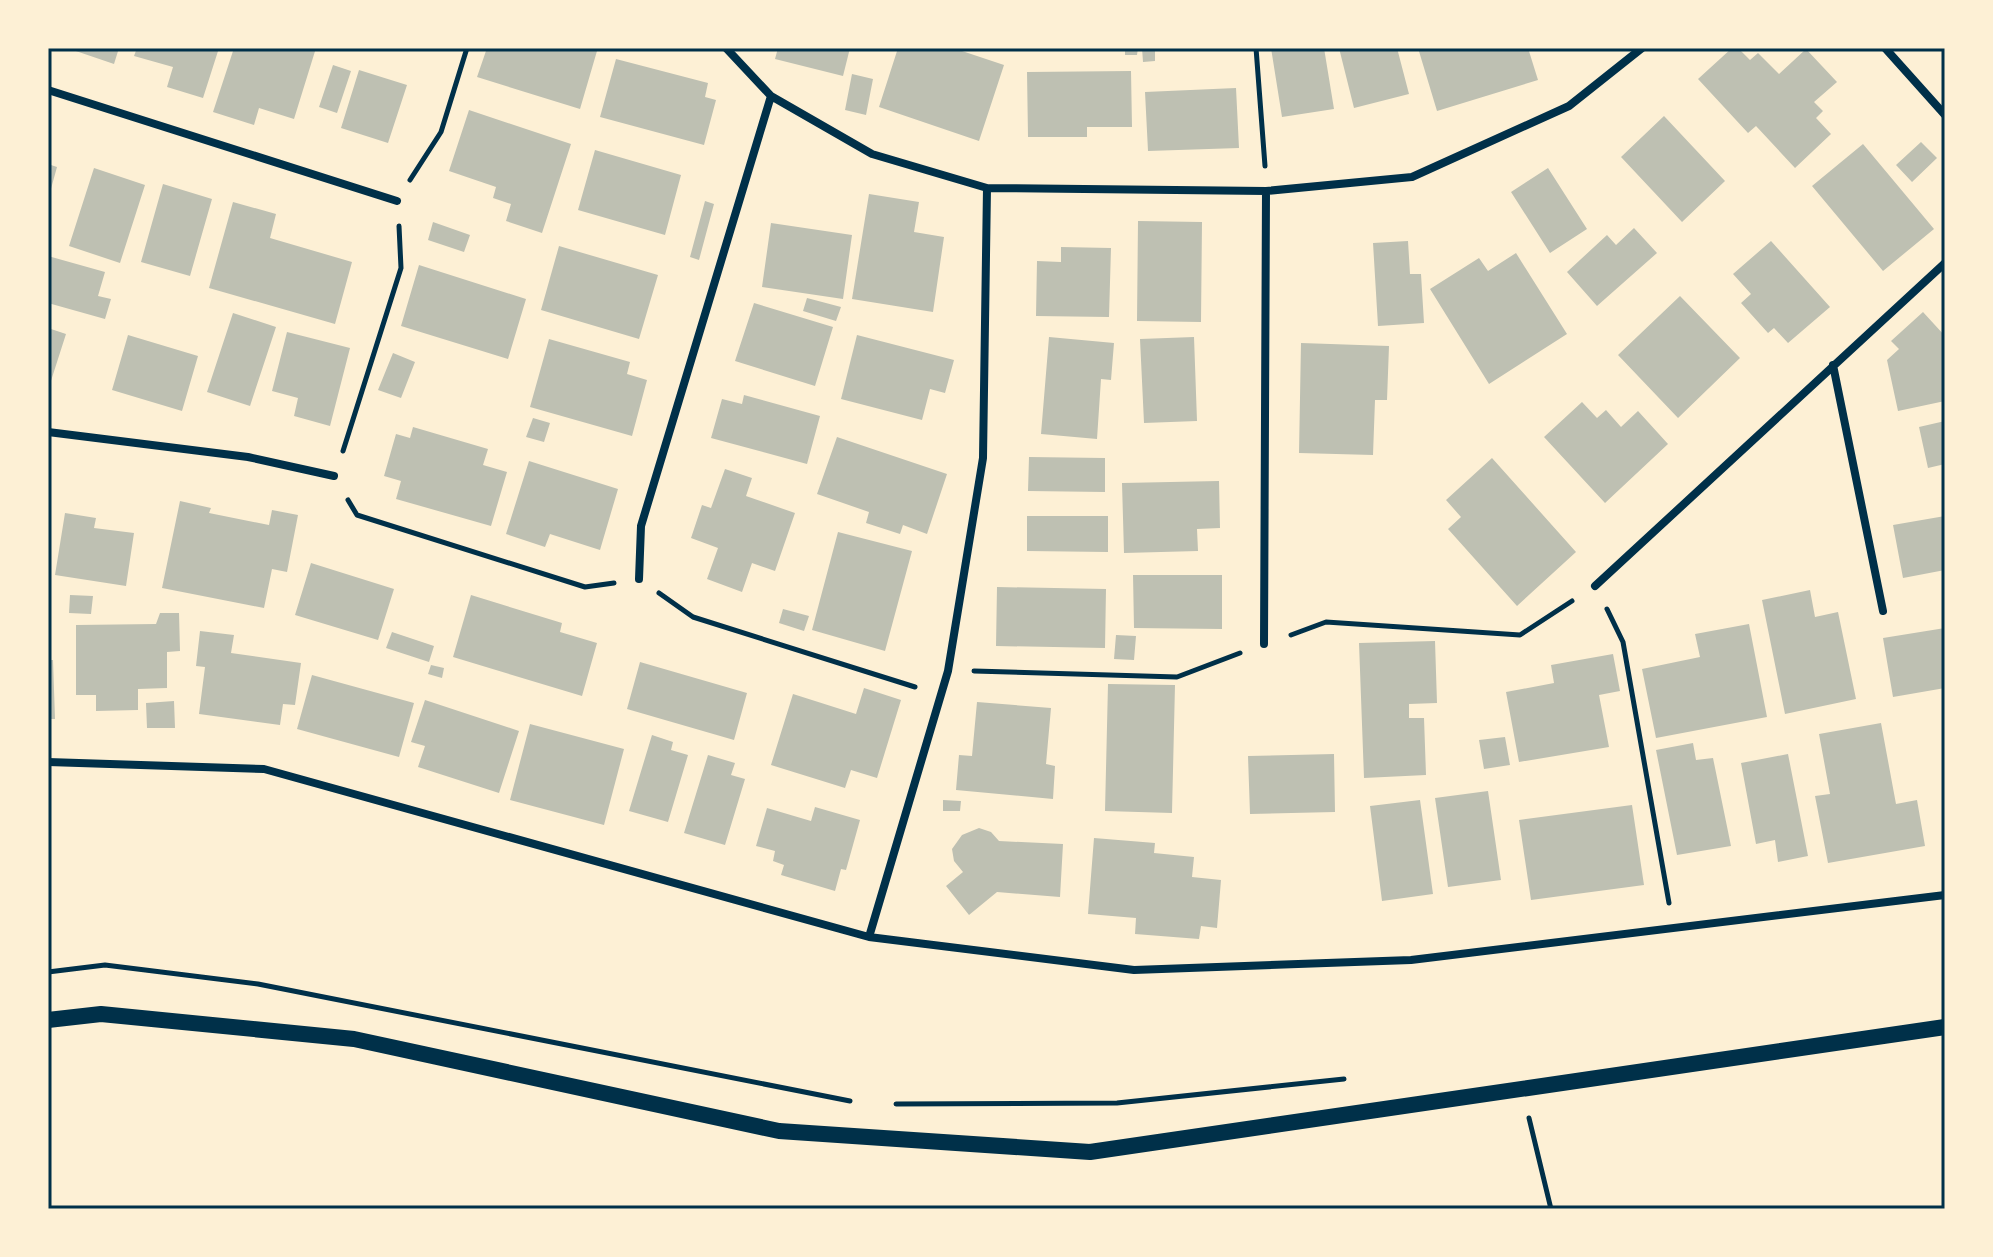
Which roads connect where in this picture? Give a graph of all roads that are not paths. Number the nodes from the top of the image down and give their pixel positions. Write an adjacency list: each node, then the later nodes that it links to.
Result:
1 (726, 48): 5 (street)
2 (1642, 48): 8 (street)
3 (1885, 48): 6 (street)
4 (48, 90): 9 (street)
5 (771, 96): 7 (street); 14 (street)
6 (1945, 115)
7 (987, 188): 8 (street); 20 (street)
8 (1266, 191): 17 (street)
9 (397, 201)
10 (1945, 263): 11 (street)
11 (1833, 365): 15 (street); 16 (street)
12 (48, 432): 13 (street)
13 (334, 476)
14 (639, 579)
15 (1595, 586)
16 (1883, 611)
17 (1264, 644)
18 (48, 762): 20 (street)
19 (1945, 895): 20 (street)
20 (869, 937)
21 (48, 1020): 22 (main road)
22 (1945, 1027)

